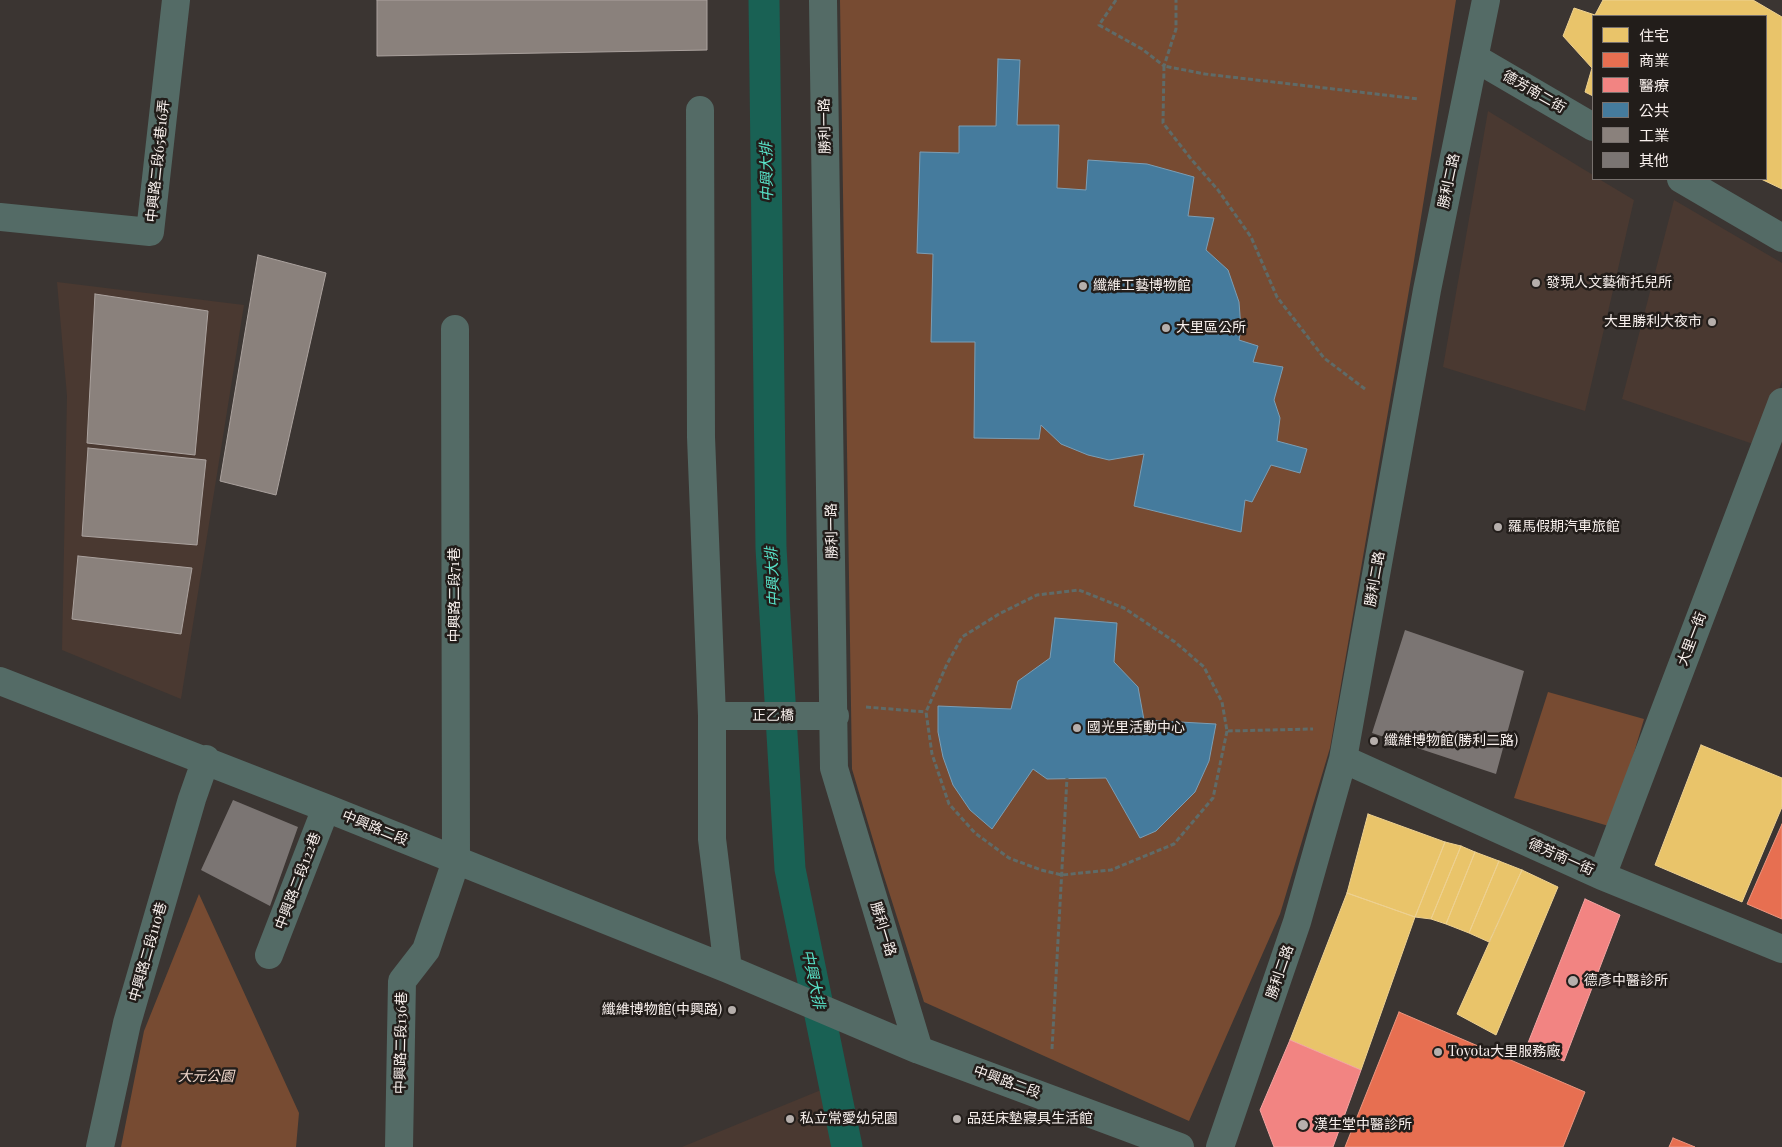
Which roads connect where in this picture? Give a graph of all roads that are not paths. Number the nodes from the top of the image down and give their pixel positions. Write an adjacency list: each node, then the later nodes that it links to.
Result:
1 (176, 0): 8 (street, 中興路二段65巷16弄)
2 (823, 0): 14 (street, 勝利一路)
3 (1486, 0): 4 (street, 勝利二路)
4 (1475, 58): 6 (street, 德芳南二街); 15 (street, 勝利二路)
5 (700, 110): 13 (street)
6 (1592, 126)
7 (1684, 180): 9 (street)
8 (0, 217)
9 (1782, 238)
10 (454, 329): 18 (street, 中興路二段71巷)
11 (1782, 402): 19 (street, 大里一街)
12 (0, 681): 16 (street, 中興路二段)
13 (712, 716): 14 (street, 正乙橋); 22 (street)
14 (835, 716): 23 (street, 勝利一路)
15 (1343, 758): 19 (street, 德芳南一街); 27 (street, 勝利二路)
16 (206, 759): 17 (street, 中興路二段); 24 (street, 中興路二段110巷)
17 (326, 808): 18 (street, 中興路二段); 21 (street, 中興路二段122巷)
18 (456, 861): 22 (street, 中興路二段); 25 (street, 中興路二段136巷)
19 (1602, 876): 20 (street, 德芳南一街)
20 (1782, 949)
21 (269, 955)
22 (739, 974): 23 (street, 中興路二段)
23 (919, 1050): 26 (street, 中興路二段)
24 (100, 1147)
25 (399, 1147)
26 (1180, 1147)
27 (1220, 1147)

